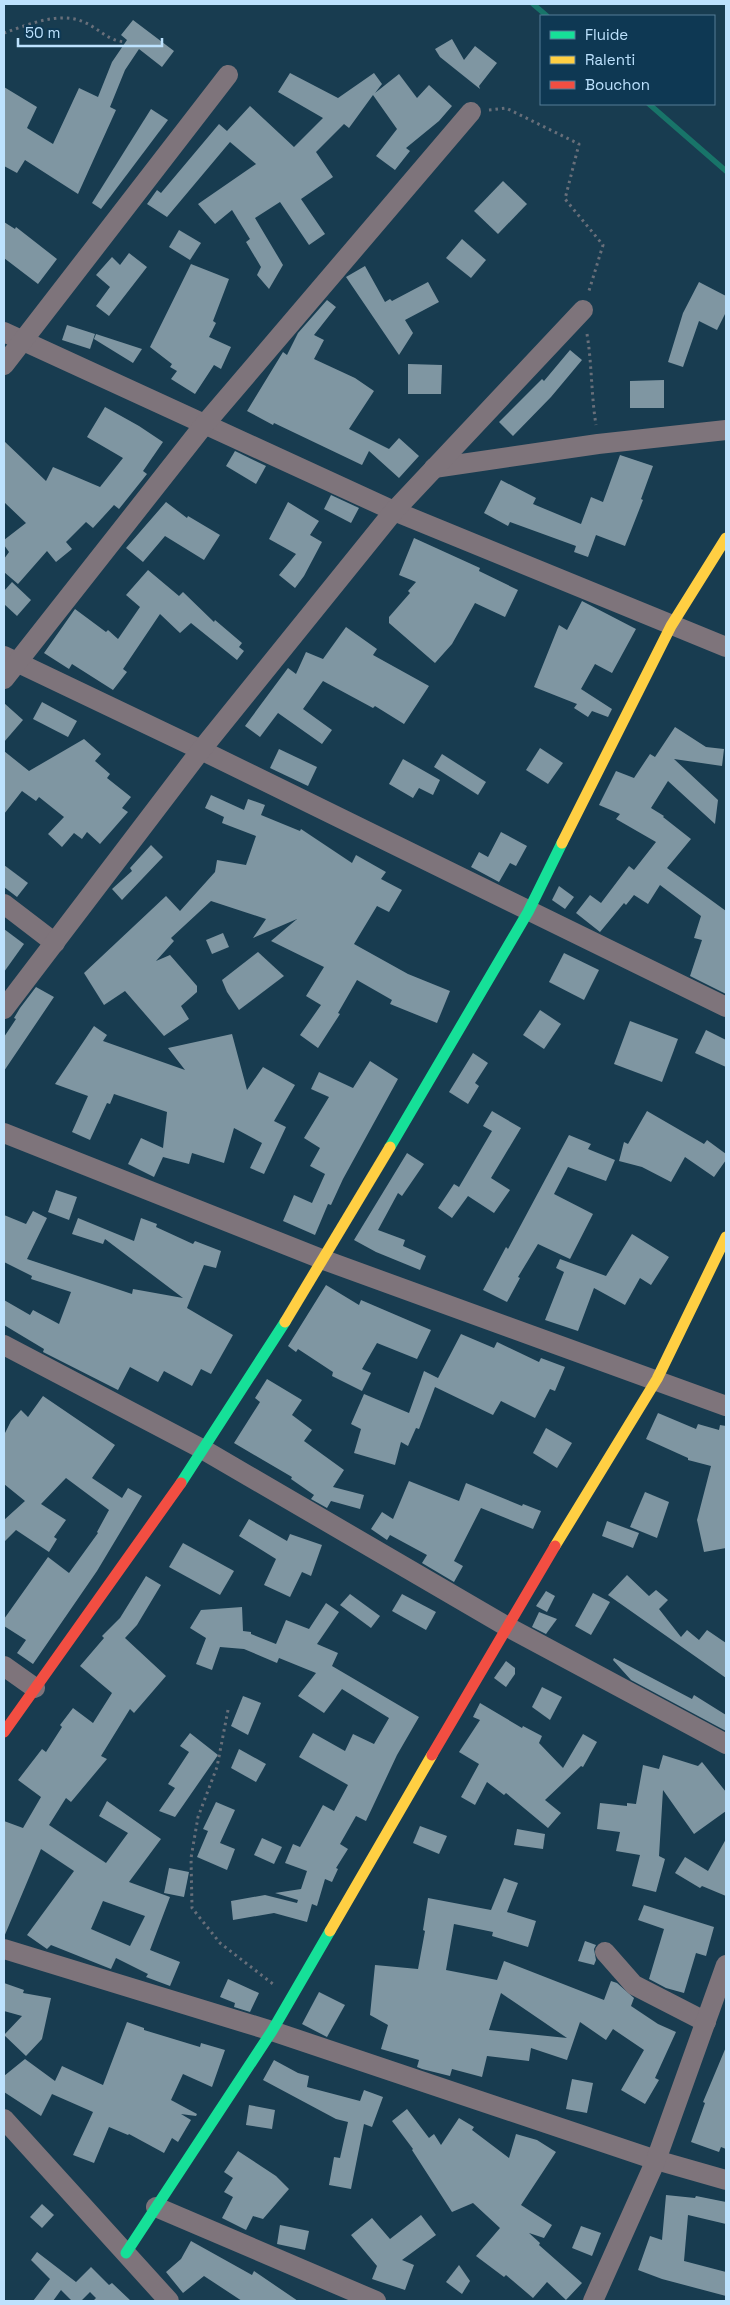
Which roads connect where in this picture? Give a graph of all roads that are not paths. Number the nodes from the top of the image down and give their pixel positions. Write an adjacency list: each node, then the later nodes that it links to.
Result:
1 (228, 75): 5 (street)
2 (471, 112): 7 (street)
3 (583, 310): 9 (street)
4 (4, 332): 5 (street)
5 (22, 342): 6 (street); 7 (street)
6 (4, 365)
7 (204, 425): 10 (street); 14 (street)
8 (726, 430): 9 (street)
9 (434, 468): 10 (street)
10 (394, 510): 12 (street); 16 (street)
11 (726, 538): 12 (street)
12 (671, 626): 13 (street); 18 (street)
13 (726, 647)
14 (10, 659): 15 (street); 16 (street)
15 (4, 679)
16 (201, 750): 18 (street); 19 (street)
17 (4, 904): 19 (street)
18 (528, 912): 20 (street); 24 (street)
19 (55, 942): 21 (street)
20 (726, 1007)
21 (4, 1009)
22 (4, 1134): 24 (street)
23 (726, 1237): 26 (street)
24 (324, 1260): 26 (street); 28 (street)
25 (4, 1345): 28 (street)
26 (658, 1379): 27 (street); 29 (street)
27 (726, 1406)
28 (204, 1450): 29 (street); 31 (street)
29 (506, 1626): 33 (street); 38 (street)
30 (4, 1666): 31 (street)
31 (35, 1688): 32 (street)
32 (4, 1732)
33 (726, 1744)
34 (4, 1949): 38 (street)
35 (605, 1952): 37 (street)
36 (726, 1965): 37 (street)
37 (706, 2022): 40 (street)
38 (272, 2031): 40 (street); 42 (street)
39 (4, 2119): 43 (street)
40 (656, 2160): 41 (street); 46 (street)
41 (726, 2180)
42 (156, 2207): 43 (street); 45 (street)
43 (126, 2253): 44 (street)
44 (169, 2301)
45 (376, 2301)
46 (594, 2301)

